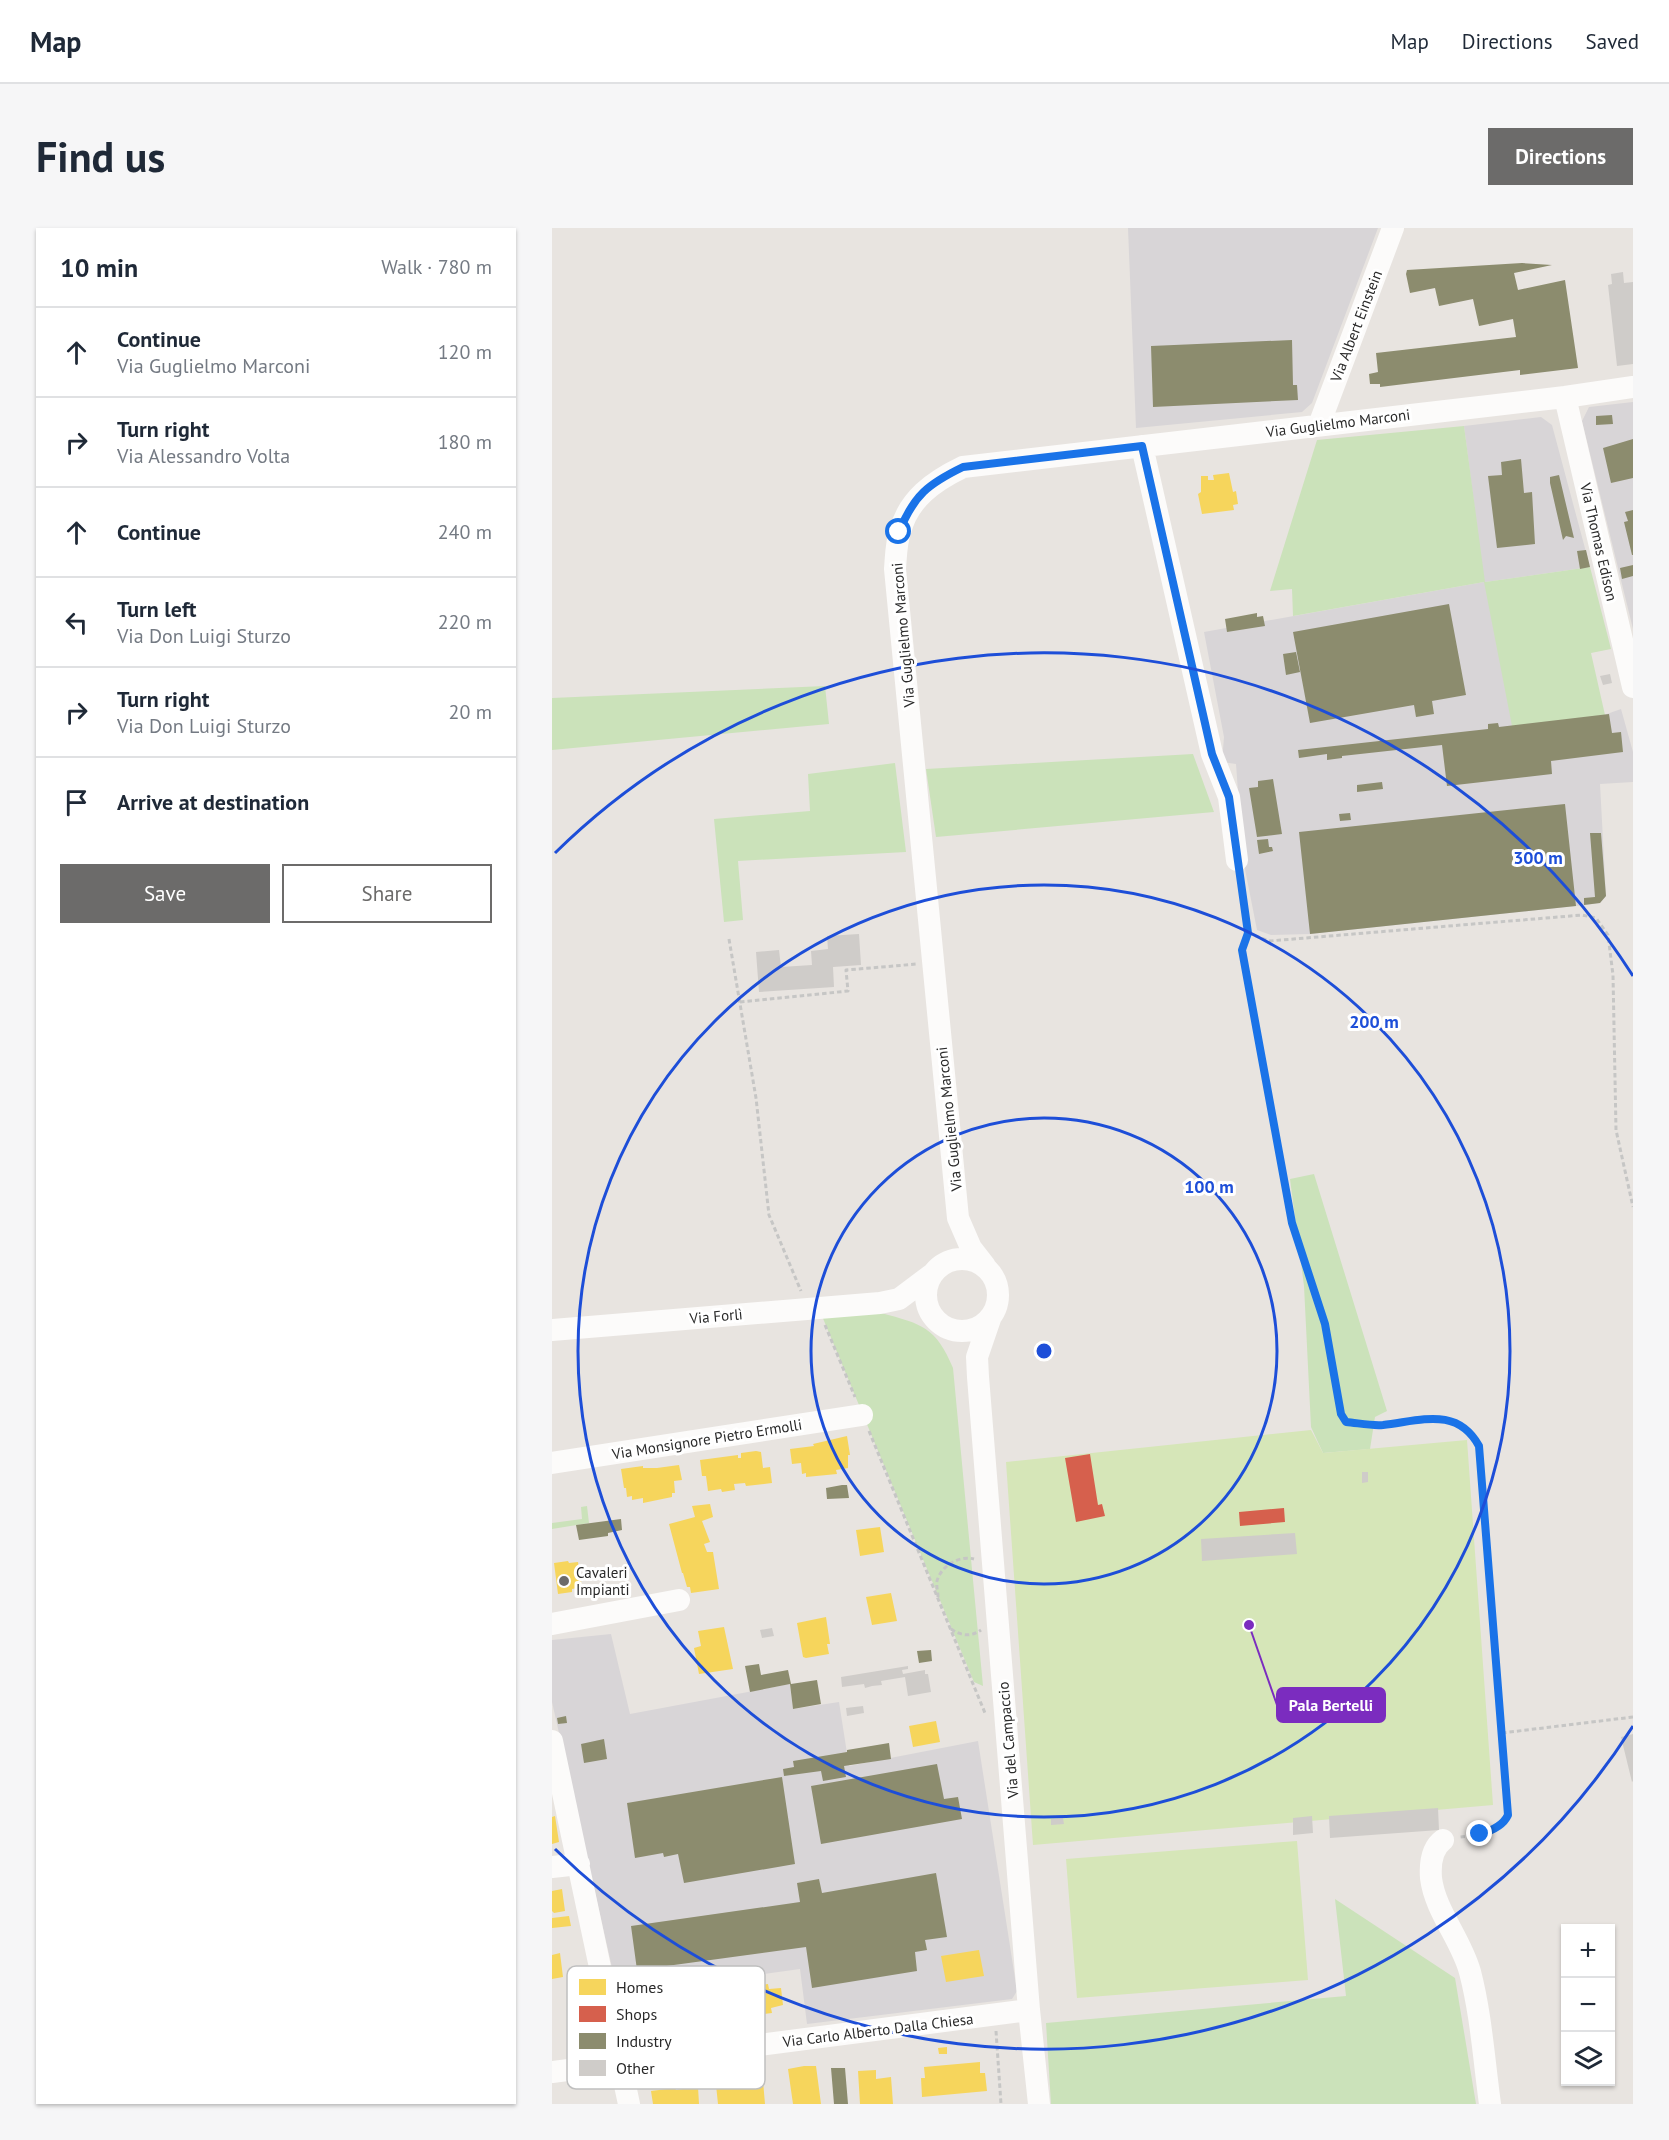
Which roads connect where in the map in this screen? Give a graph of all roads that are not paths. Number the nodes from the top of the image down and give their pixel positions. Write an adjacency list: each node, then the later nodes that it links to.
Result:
1 (1393, 228): 4 (street, Via Albert Einstein)
2 (1633, 387): 3 (street, Via Guglielmo Marconi)
3 (1565, 397): 4 (street, Via Guglielmo Marconi); 6 (street, Via Thomas Edison)
4 (1319, 425): 5 (street, Via Guglielmo Marconi)
5 (1142, 446): 7 (street); 8 (street, Via Guglielmo Marconi)
6 (1633, 687)
7 (1237, 860)
8 (958, 1218): 9 (street, Via Guglielmo Marconi); 10 (street, Via Guglielmo Marconi)
9 (985, 1266): 10 (street); 12 (street)
10 (935, 1271): 11 (street, Via Forlì); 13 (street)
11 (880, 1303): 13 (street, Via Forlì); 14 (street, Via Forlì)
12 (990, 1319): 13 (street); 15 (street, Via del Campaccio)
13 (941, 1325): 15 (street, Via del Campaccio)
14 (552, 1330)
15 (978, 1377): 25 (street, Via del Campaccio)
16 (862, 1415): 17 (street, Via Monsignore Pietro Ermolli)
17 (552, 1463)
18 (679, 1600): 19 (street)
19 (552, 1624)
20 (552, 1741): 22 (street)
21 (1443, 1840): 32 (street)
22 (579, 1864): 23 (street); 24 (street)
23 (552, 1868)
24 (600, 1966)
25 (1029, 2010): 26 (street, Via Carlo Alberto Dalla Chiesa); 31 (street, Via del Campaccio)
26 (765, 2044)
27 (567, 2070): 28 (street, Via Carlo Alberto Dalla Chiesa)
28 (552, 2072)
29 (626, 2089): 30 (street)
30 (629, 2104)
31 (1039, 2104)
32 (1490, 2104)

